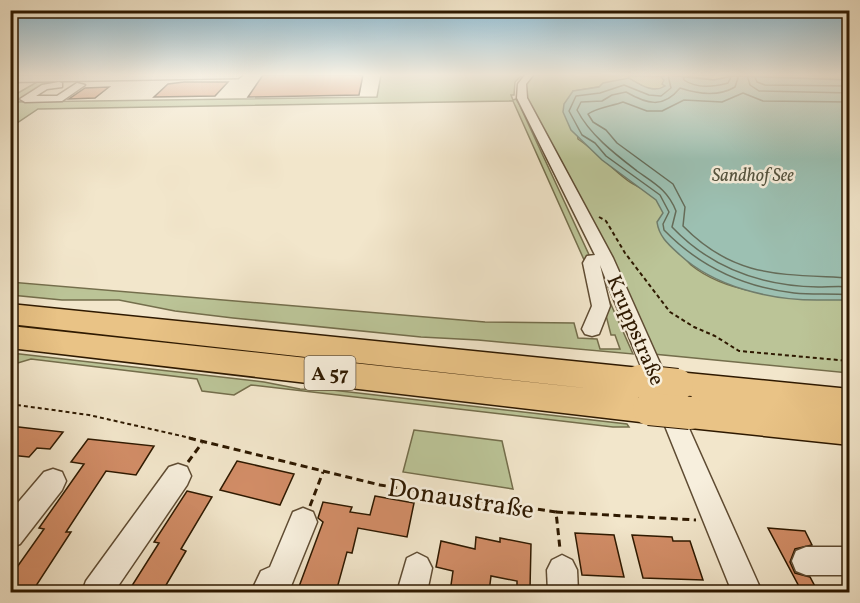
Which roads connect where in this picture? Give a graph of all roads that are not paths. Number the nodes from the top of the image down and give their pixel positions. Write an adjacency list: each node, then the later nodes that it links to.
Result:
1 (525, 103): 2 (street, Kruppstraße)
2 (605, 258): 4 (street); 18 (street, Kruppstraße)
3 (10, 314): 6 (highway, A 57)
4 (592, 329)
5 (10, 337): 6 (highway, A 57)
6 (644, 395): 7 (highway, A 57, bridge)
7 (683, 399): 8 (highway, A 57); 9 (highway, A 57)
8 (849, 403)
9 (849, 430)
10 (178, 476): 16 (street)
11 (52, 481): 13 (street)
12 (303, 522): 17 (street)
13 (10, 534)
14 (806, 561): 15 (street)
15 (849, 561)
16 (97, 592)
17 (266, 592)
18 (747, 592)

